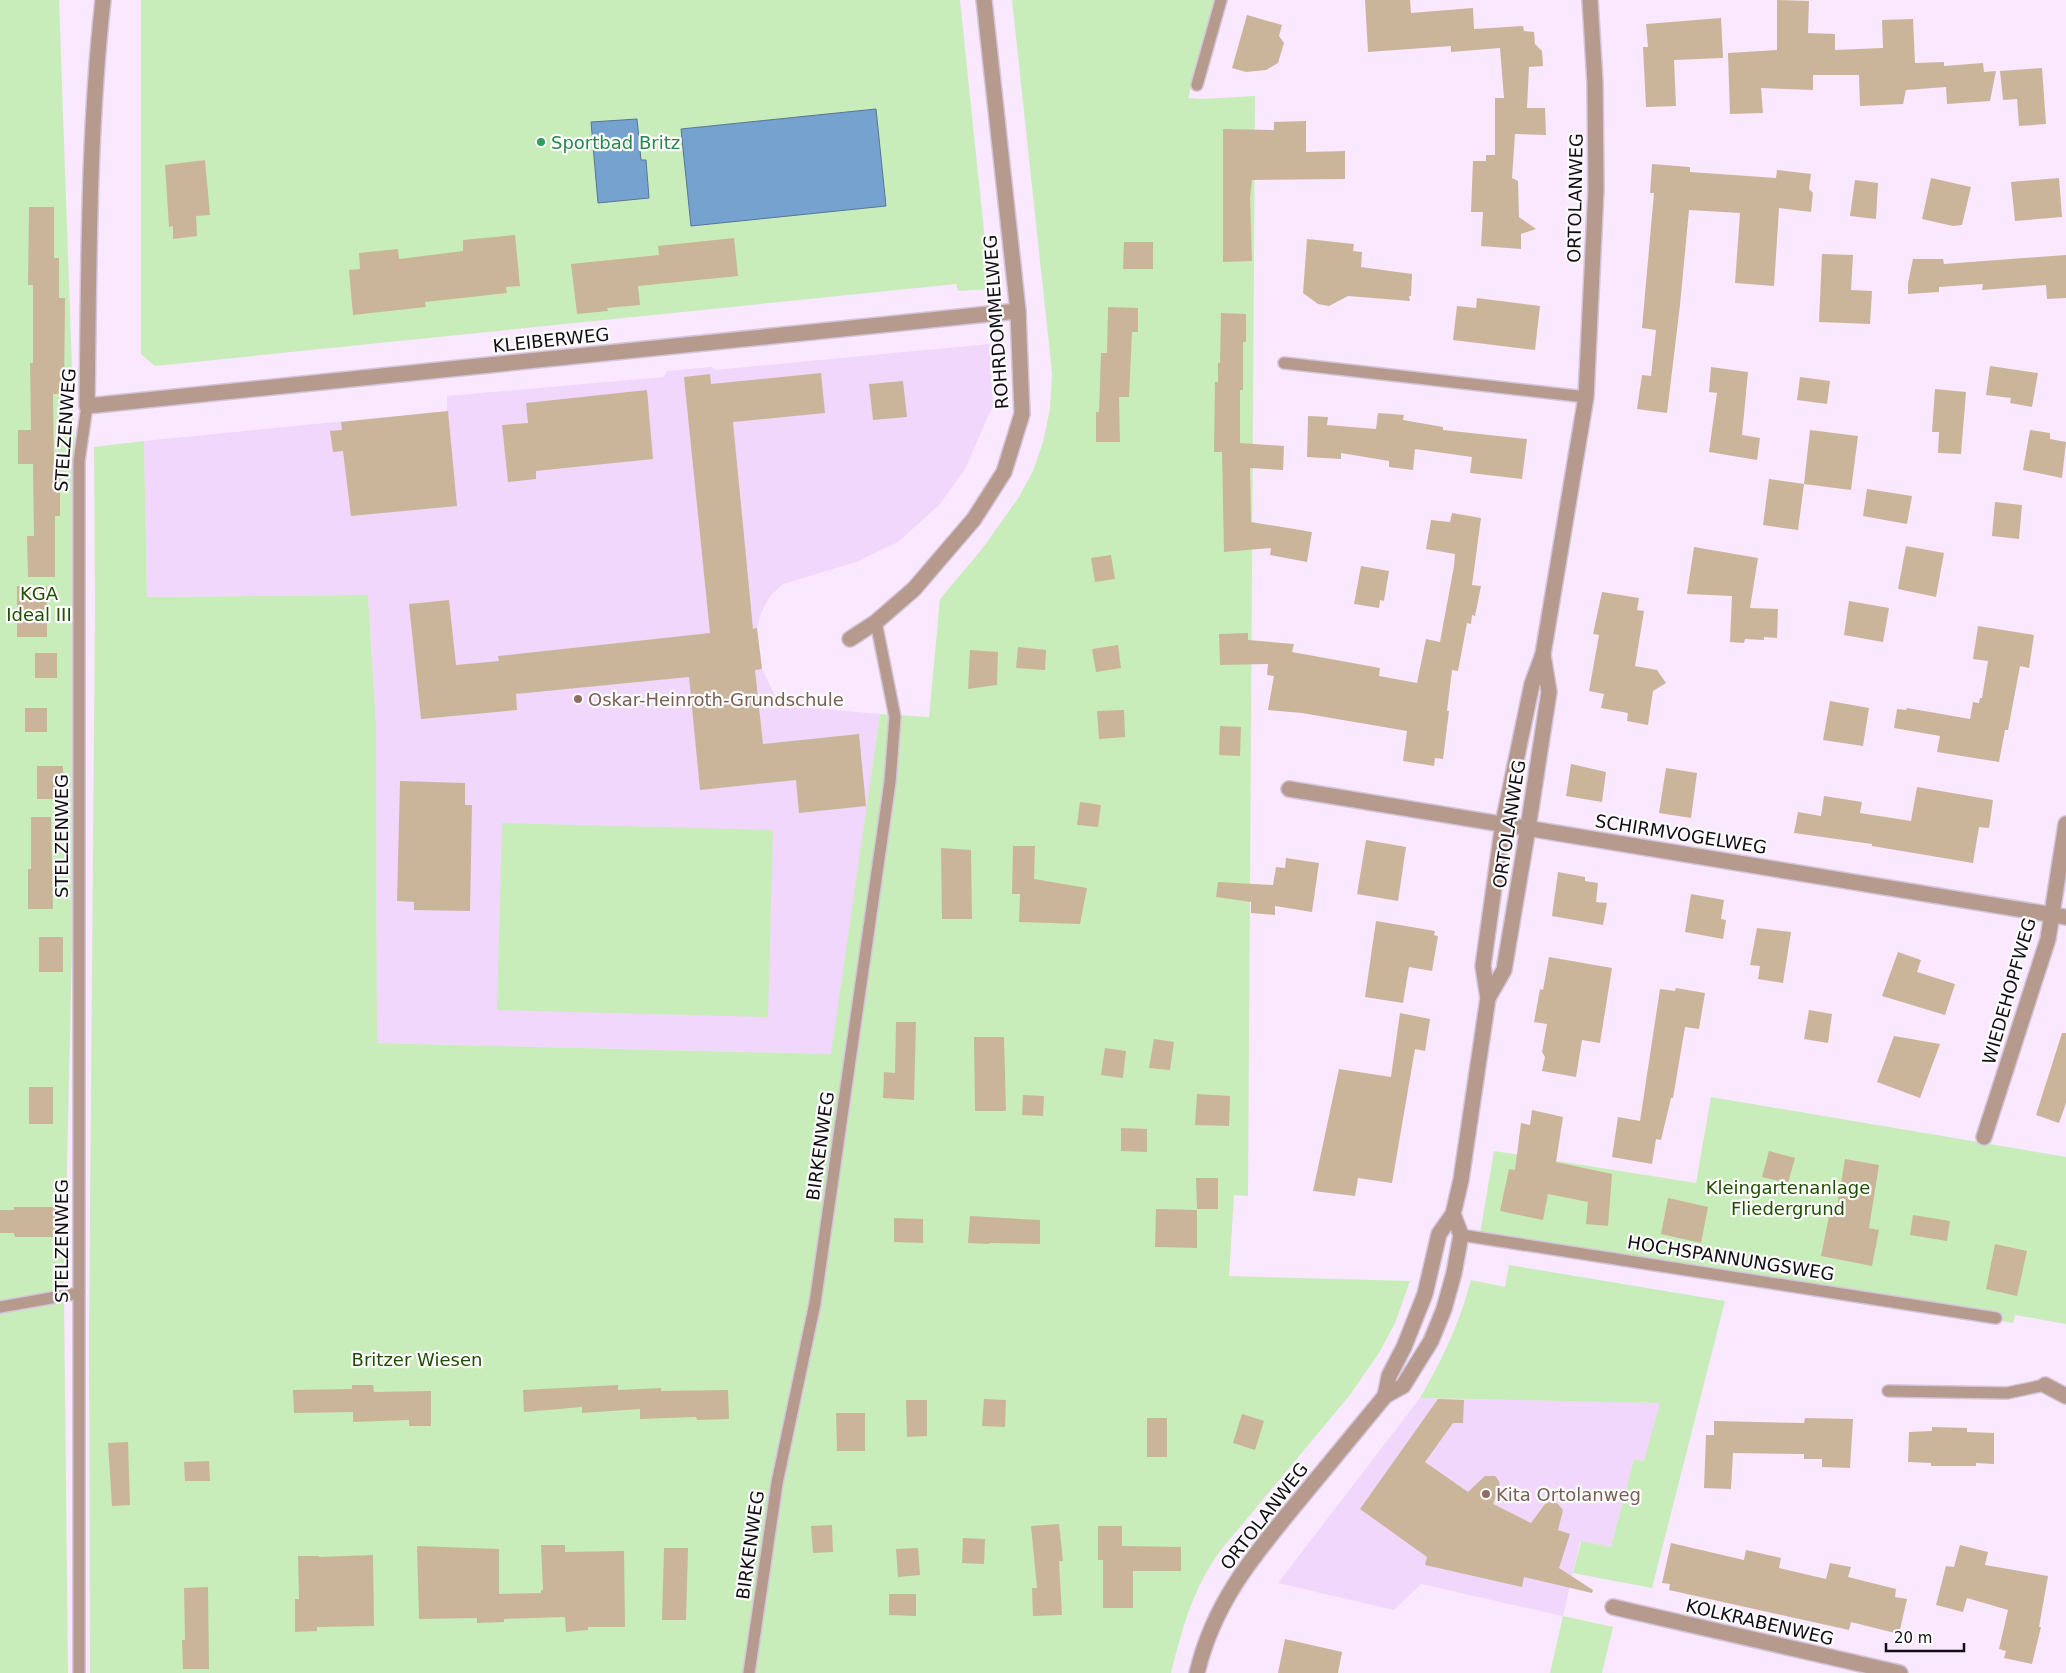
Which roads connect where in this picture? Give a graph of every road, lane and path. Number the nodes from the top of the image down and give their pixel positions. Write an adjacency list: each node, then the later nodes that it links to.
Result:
1 (103, 0): 9 (street, STELZENWEG)
2 (984, 0): 6 (street, ROHRDOMMELWEG)
3 (1221, 0): 5 (lane)
4 (1590, 0): 8 (street, ORTOLANWEG)
5 (1197, 85)
6 (1018, 311): 9 (street, KLEIBERWEG); 10 (street, ROHRDOMMELWEG)
7 (1284, 363): 8 (lane)
8 (1586, 397): 12 (street, ORTOLANWEG)
9 (87, 406): 22 (lane, STELZENWEG)
10 (876, 622): 11 (street, ROHRDOMMELWEG); 31 (lane, BIRKENWEG)
11 (850, 638)
12 (1543, 654): 14 (street, ORTOLANWEG); 16 (street, ORTOLANWEG)
13 (1289, 790): 14 (street, SCHIRMVOGELWEG)
14 (1503, 823): 16 (street, SCHIRMVOGELWEG); 18 (street, ORTOLANWEG)
15 (2066, 824): 17 (street, WIEDEHOPFWEG)
16 (1528, 828): 17 (street, SCHIRMVOGELWEG); 18 (street, ORTOLANWEG)
17 (2059, 916): 19 (street, WIEDEHOPFWEG)
18 (1488, 998): 20 (street, ORTOLANWEG)
19 (1984, 1137)
20 (1453, 1214): 21 (street); 27 (street, ORTOLANWEG)
21 (1461, 1235): 24 (lane, HOCHSPANNUNGSWEG); 27 (street, ORTOLANWEG)
22 (79, 1293): 23 (lane); 30 (lane, STELZENWEG)
23 (0, 1307)
24 (1996, 1318)
25 (2045, 1385): 26 (lane); 28 (street)
26 (1888, 1391)
27 (1385, 1396): 32 (street, ORTOLANWEG)
28 (2066, 1396)
29 (1613, 1607): 33 (street, KOLKRABENWEG)
30 (79, 1673)
31 (749, 1673)
32 (1197, 1673)
33 (1900, 1673)

